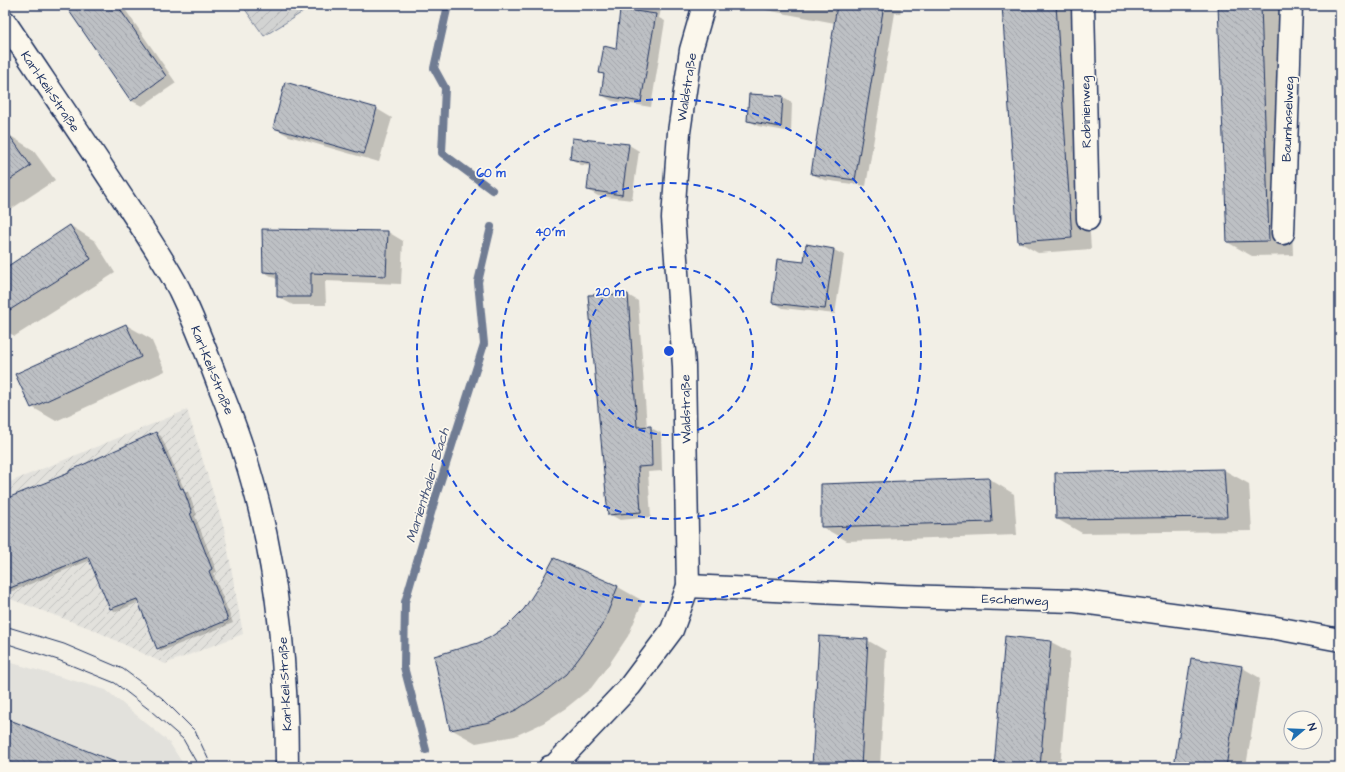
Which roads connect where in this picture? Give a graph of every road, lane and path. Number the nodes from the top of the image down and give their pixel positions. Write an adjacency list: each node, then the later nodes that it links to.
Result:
1 (704, 5): 7 (street, Waldstraße)
2 (1083, 5): 5 (street, Robinienweg)
3 (1291, 5): 6 (street, Baumhaselweg)
4 (5, 22): 9 (street, Karl-Keil-Straße)
5 (1088, 219)
6 (1283, 233)
7 (688, 586): 8 (street, Eschenweg); 10 (street, Waldstraße)
8 (1340, 640)
9 (287, 767)
10 (550, 767)

